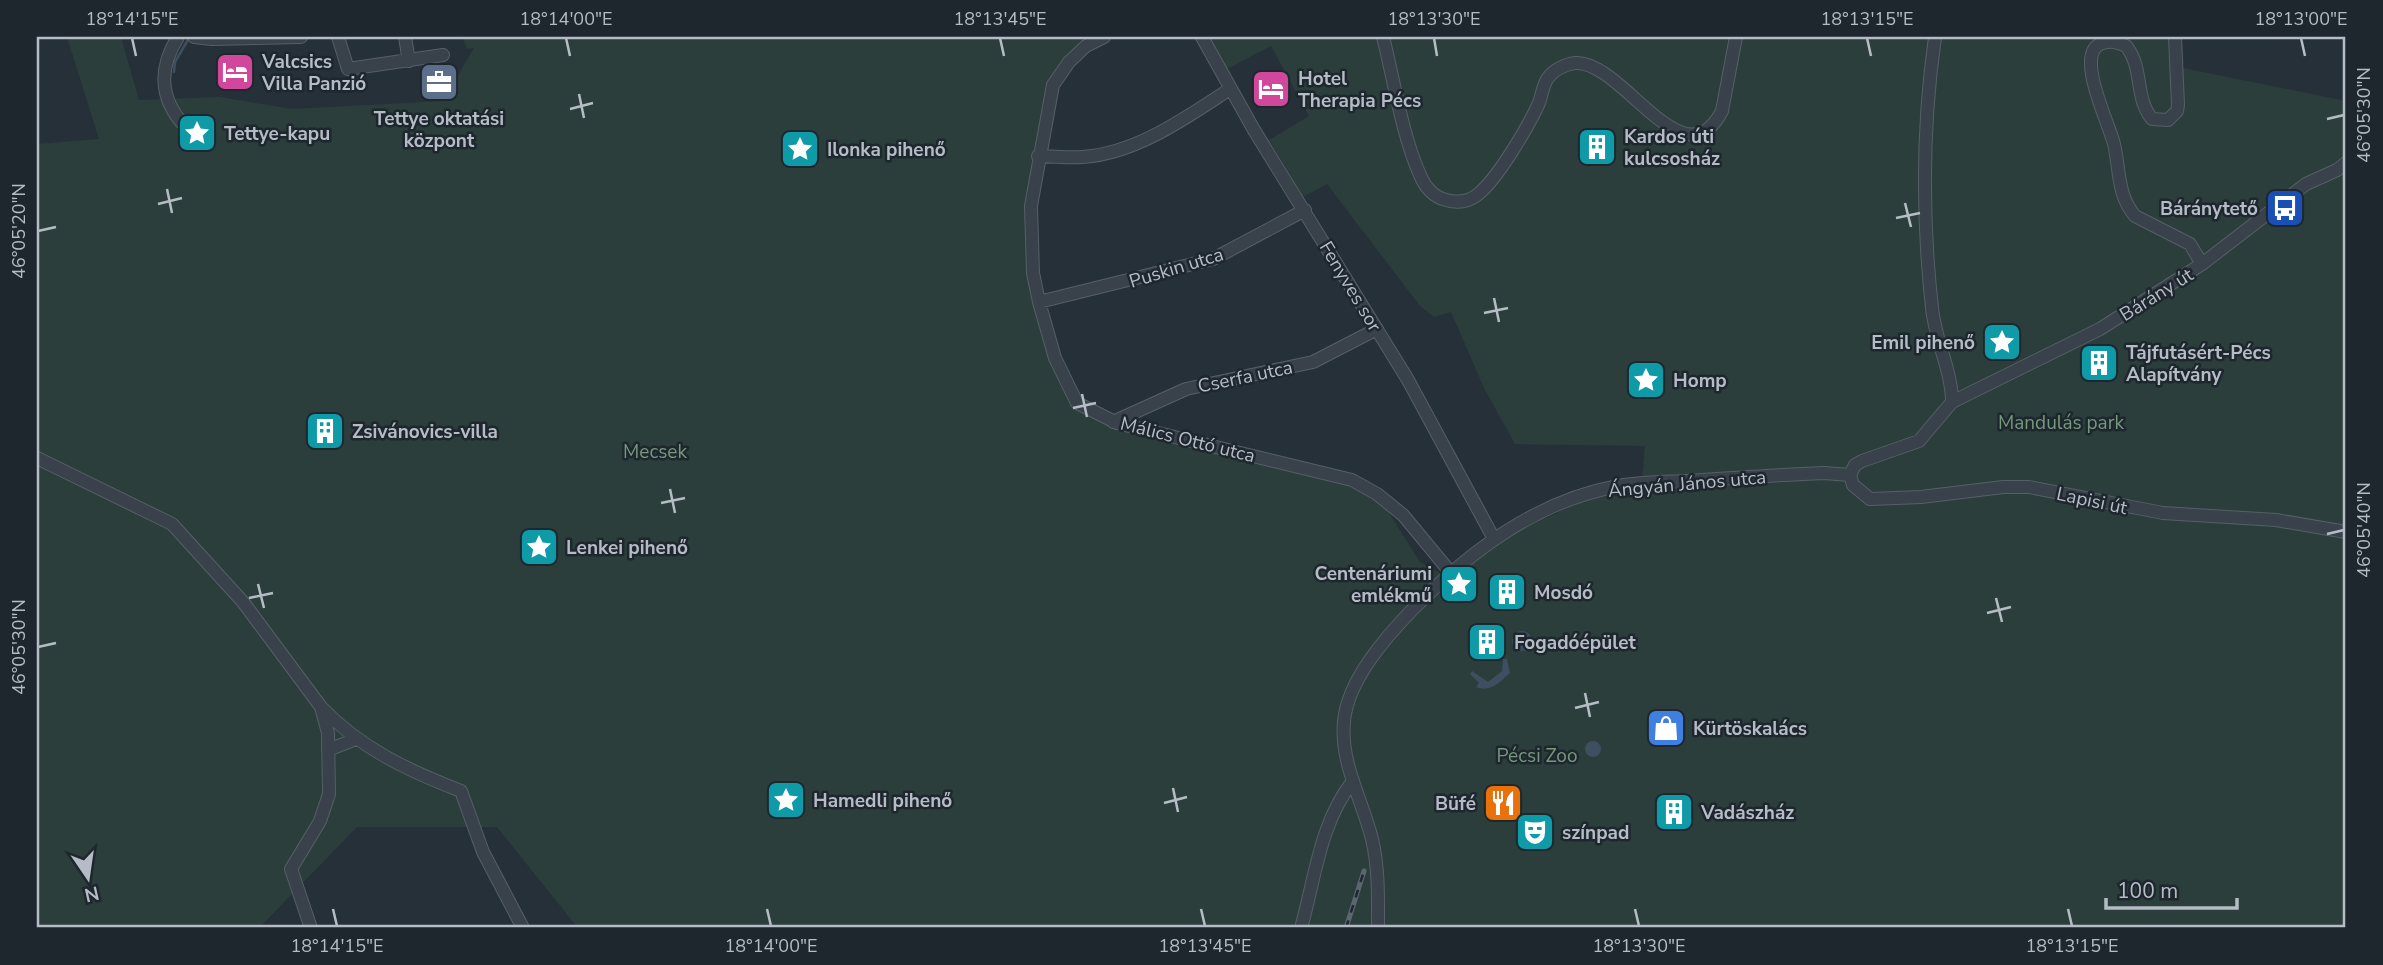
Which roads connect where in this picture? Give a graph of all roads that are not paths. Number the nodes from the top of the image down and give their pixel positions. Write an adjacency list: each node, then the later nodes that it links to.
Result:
1 (178, 37): 16 (street)
2 (194, 37): 12 (street)
3 (301, 37): 12 (street)
4 (338, 37): 14 (street)
5 (405, 37): 14 (street)
6 (1104, 37): 17 (street, Málics Ottó utca)
7 (1202, 37): 15 (street, Fenyves sor)
8 (1383, 37): 9 (street)
9 (1736, 37)
10 (1935, 37): 23 (street)
11 (2175, 37): 20 (street)
12 (212, 38)
13 (443, 55): 14 (street)
14 (409, 61)
15 (1230, 89): 17 (street); 19 (street, Fenyves sor)
16 (191, 132)
17 (1038, 156): 21 (street, Málics Ottó utca)
18 (2346, 163): 20 (street, Bárány út)
19 (1306, 210): 21 (street, Puskin utca); 22 (street, Fenyves sor)
20 (2203, 264): 23 (street, Bárány út)
21 (1039, 302): 24 (street, Málics Ottó utca)
22 (1377, 329): 24 (street, Cserfa utca); 28 (street, Fenyves sor)
23 (1952, 402): 26 (street)
24 (1113, 422): 29 (street, Málics Ottó utca)
25 (37, 458): 30 (street)
26 (1850, 475): 27 (street, Lapisi út); 28 (street, Ángyán János utca)
27 (2346, 531)
28 (1494, 539): 29 (street, Ángyán János utca)
29 (1451, 573): 33 (street, Ángyán János utca)
30 (321, 707): 31 (street); 32 (street)
31 (356, 739): 32 (street); 35 (street)
32 (328, 750): 34 (street)
33 (1353, 781): 36 (street); 37 (street, Ángyán János utca)
34 (311, 928)
35 (523, 928)
36 (1301, 928)
37 (1378, 928)

